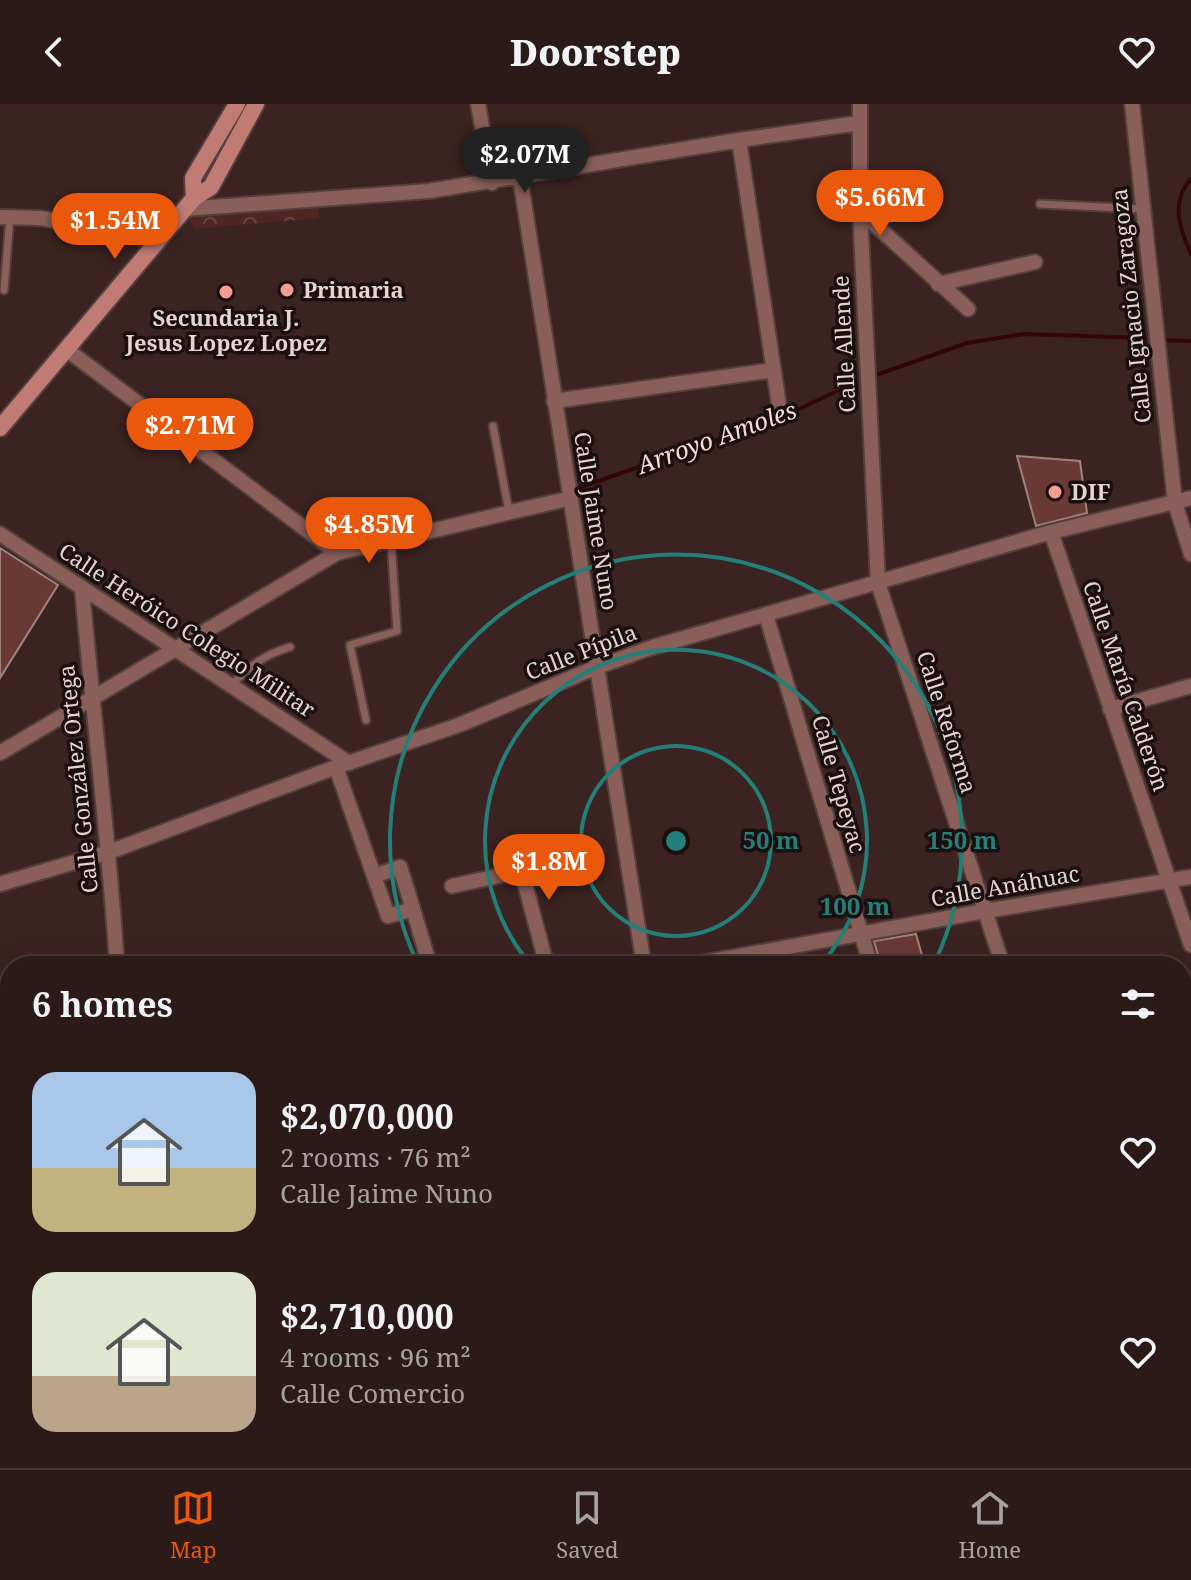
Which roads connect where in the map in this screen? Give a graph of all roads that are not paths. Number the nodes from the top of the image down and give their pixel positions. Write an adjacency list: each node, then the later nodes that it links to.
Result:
1 (237, 104): 10 (street)
2 (256, 104): 10 (street)
3 (478, 104): 9 (street)
4 (860, 104): 6 (street, Calle Allende)
5 (1132, 104): 12 (street, Calle Ignacio Zaragoza)
6 (859, 123): 7 (street); 13 (street, Calle Allende)
7 (739, 140): 8 (street); 21 (street)
8 (520, 177): 9 (street); 22 (street, Calle Jaime Nuno)
9 (492, 183): 10 (street)
10 (190, 204): 15 (street)
11 (1040, 204): 12 (lane)
12 (1142, 209): 28 (street, Calle Ignacio Zaragoza)
13 (860, 211): 17 (street); 35 (street, Calle Allende)
14 (5, 217): 15 (street); 18 (lane)
15 (159, 240): 20 (street)
16 (1035, 262): 17 (street)
17 (938, 284): 19 (street)
18 (4, 290)
19 (968, 309)
20 (66, 349): 25 (street); 33 (street)
21 (774, 370): 22 (street); 23 (street)
22 (554, 401): 26 (street, Calle Jaime Nuno)
23 (779, 405)
24 (493, 426): 29 (lane)
25 (0, 428)
26 (571, 498): 29 (street); 40 (street, Calle Jaime Nuno)
27 (1191, 498): 28 (street, Calle Pípila)
28 (1175, 503): 30 (street, Calle Pípila); 34 (street, Calle Ignacio Zaragoza)
29 (509, 512): 32 (street)
30 (1051, 532): 35 (street, Calle Pípila); 44 (street, Calle María Calderón)
31 (0, 534): 36 (street, Calle Heróico Colegio Militar)
32 (391, 540): 33 (street); 45 (lane)
33 (337, 553): 39 (street)
34 (1191, 554)
35 (878, 583): 37 (street, Calle Pípila); 57 (street, Calle Reforma)
36 (82, 588): 39 (street, Calle Heróico Colegio Militar); 43 (street, Calle González Ortega)
37 (766, 615): 40 (street, Calle Pípila); 58 (street, Calle Tepeyac)
38 (290, 647): 41 (lane)
39 (174, 649): 41 (street, Calle Heróico Colegio Militar); 43 (street)
40 (597, 667): 47 (street, Calle Pípila); 63 (street, Calle Jaime Nuno)
41 (231, 686): 47 (street, Calle Heróico Colegio Militar)
42 (1191, 686): 44 (street)
43 (92, 698): 46 (street); 49 (street, Calle González Ortega)
44 (1110, 709): 53 (street, Calle María Calderón)
45 (366, 720)
46 (0, 753)
47 (343, 765): 49 (street, Calle Pípila); 51 (street)
48 (515, 847): 50 (street)
49 (109, 852): 54 (street, Calle Pípila); 60 (street, Calle González Ortega)
50 (521, 871): 55 (street); 62 (street)
51 (374, 876): 56 (street); 56 (street)
52 (1191, 877): 53 (street, Calle Anáhuac)
53 (1169, 881): 57 (street, Calle Anáhuac); 59 (street, Calle María Calderón)
54 (0, 884)
55 (452, 886)
56 (413, 909): 61 (street)
57 (985, 911): 58 (street, Calle Anáhuac); 66 (street, Calle Reforma)
58 (861, 933): 64 (street, Calle Anáhuac); 65 (street, Calle Tepeyac)
59 (1191, 945)
60 (116, 956)
61 (427, 956)
62 (544, 956)
63 (642, 956)
64 (738, 956)
65 (868, 956)
66 (1000, 956)

